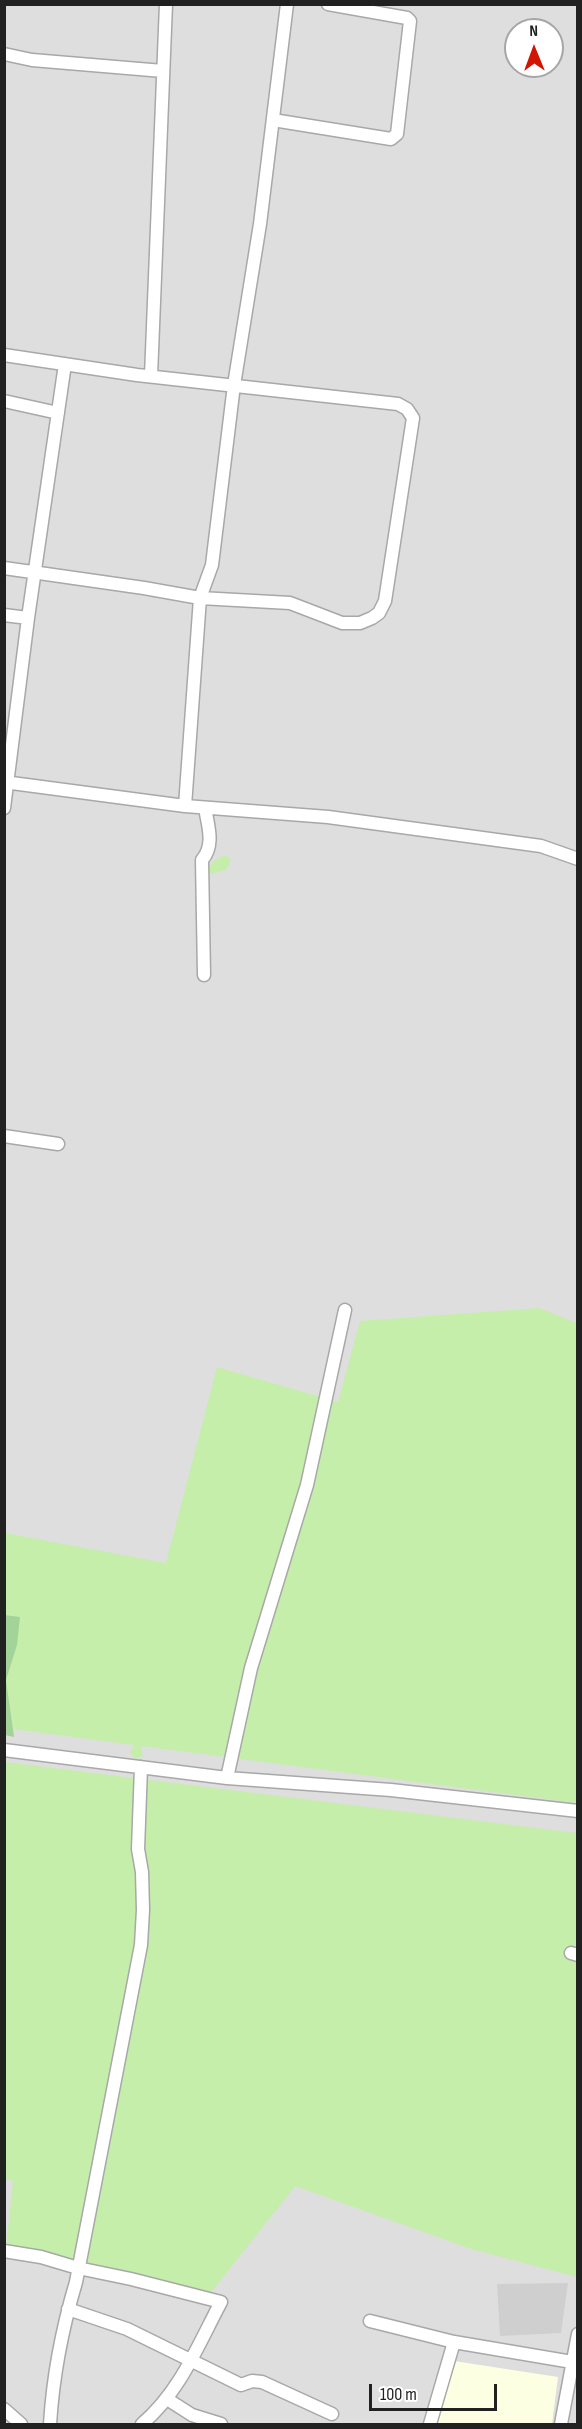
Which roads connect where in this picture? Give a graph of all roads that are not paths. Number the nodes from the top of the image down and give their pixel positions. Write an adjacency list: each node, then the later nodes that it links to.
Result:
1 (166, 4): 5 (street)
2 (287, 4): 6 (street)
3 (328, 4): 6 (street)
4 (4, 54): 5 (street)
5 (163, 71): 9 (street)
6 (273, 120): 10 (street)
7 (4, 355): 8 (street)
8 (65, 364): 9 (street); 12 (street)
9 (151, 376): 10 (street)
10 (234, 385): 15 (street); 15 (street)
11 (4, 401): 12 (street)
12 (58, 413): 14 (street)
13 (4, 568): 14 (street)
14 (36, 572): 15 (street); 17 (street)
15 (200, 598): 19 (street)
16 (4, 615): 17 (street)
17 (28, 618): 18 (street)
18 (6, 782): 19 (street); 20 (street)
19 (185, 806): 21 (street)
20 (4, 808)
21 (206, 808): 22 (street); 23 (street)
22 (578, 859)
23 (204, 975)
24 (4, 1136): 25 (street)
25 (58, 1144)
26 (345, 1310): 29 (street)
27 (4, 1750): 28 (street)
28 (141, 1767): 29 (street); 32 (street)
29 (227, 1778): 30 (street)
30 (578, 1811)
31 (4, 2251): 32 (street)
32 (78, 2268): 33 (street); 37 (street)
33 (68, 2309): 37 (street); 43 (street)
34 (370, 2320): 36 (street)
35 (578, 2334): 38 (street)
36 (454, 2342): 38 (street); 46 (street)
37 (190, 2360): 39 (street); 41 (street)
38 (575, 2362): 47 (street)
39 (167, 2399): 44 (street); 45 (street)
40 (4, 2409): 42 (street)
41 (332, 2414)
42 (21, 2424)
43 (50, 2424)
44 (142, 2424)
45 (221, 2424)
46 (430, 2424)
47 (561, 2424)

